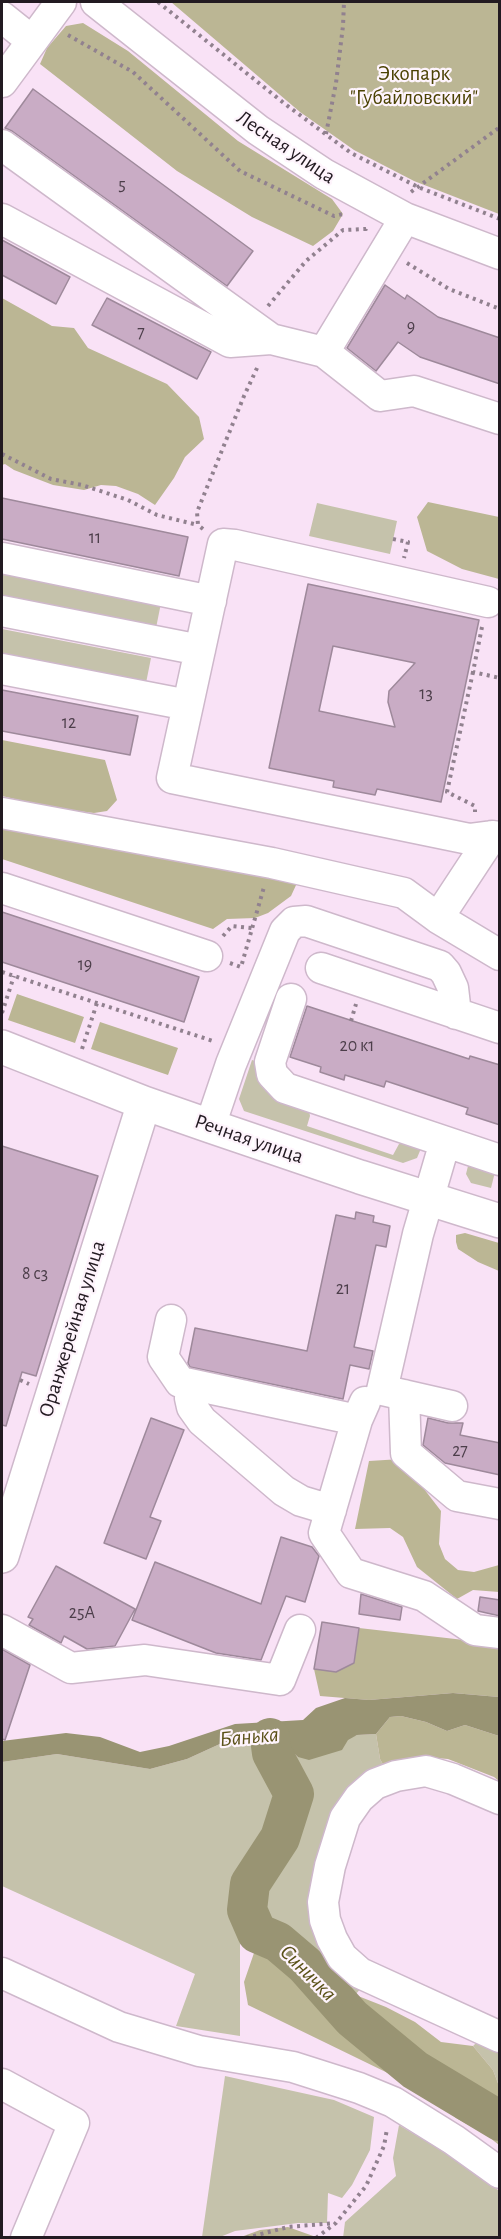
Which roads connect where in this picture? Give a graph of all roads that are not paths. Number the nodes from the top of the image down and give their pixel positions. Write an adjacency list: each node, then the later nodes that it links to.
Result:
1 (96, 2): 7 (street, Лесная улица)
2 (56, 8): 4 (street)
3 (2, 17): 4 (street)
4 (32, 41): 5 (street)
5 (2, 82)
6 (2, 145): 10 (street)
7 (405, 218): 9 (street, Лесная улица); 11 (street)
8 (2, 219): 10 (street)
9 (500, 254)
10 (271, 339): 11 (street)
11 (324, 352): 12 (street)
12 (500, 419)
13 (2, 558): 14 (street)
14 (210, 601): 15 (street); 17 (street)
15 (488, 602)
16 (2, 611): 17 (street)
17 (200, 650): 19 (street)
18 (2, 669): 19 (street)
19 (188, 705): 21 (street)
20 (2, 813): 23 (street)
21 (496, 837): 23 (street)
22 (2, 888): 25 (street)
23 (438, 918): 24 (street)
24 (500, 954)
25 (207, 956)
26 (321, 968): 28 (street)
27 (291, 999): 33 (street)
28 (456, 1014): 29 (street); 32 (street)
29 (500, 1028)
30 (2, 1047): 31 (main road, Речная улица)
31 (144, 1103): 32 (main road, Речная улица); 44 (main road, Оранжерейная улица)
32 (210, 1126): 35 (main road, Речная улица)
33 (445, 1142): 34 (street); 35 (street)
34 (500, 1160)
35 (428, 1198): 36 (main road, Речная улица); 39 (street)
36 (500, 1221)
37 (171, 1320): 38 (street)
38 (193, 1385): 41 (street); 43 (street)
39 (393, 1393): 40 (street); 41 (street); 42 (street)
40 (452, 1406)
41 (357, 1420): 43 (street)
42 (500, 1504)
43 (331, 1510): 47 (street)
44 (2, 1556)
45 (2, 1630): 46 (street)
46 (300, 1630)
47 (500, 1633)
48 (500, 1799): 50 (street)
49 (2, 1973): 52 (street)
50 (500, 2037)
51 (2, 2084): 53 (street)
52 (500, 2173)
53 (26, 2238)

